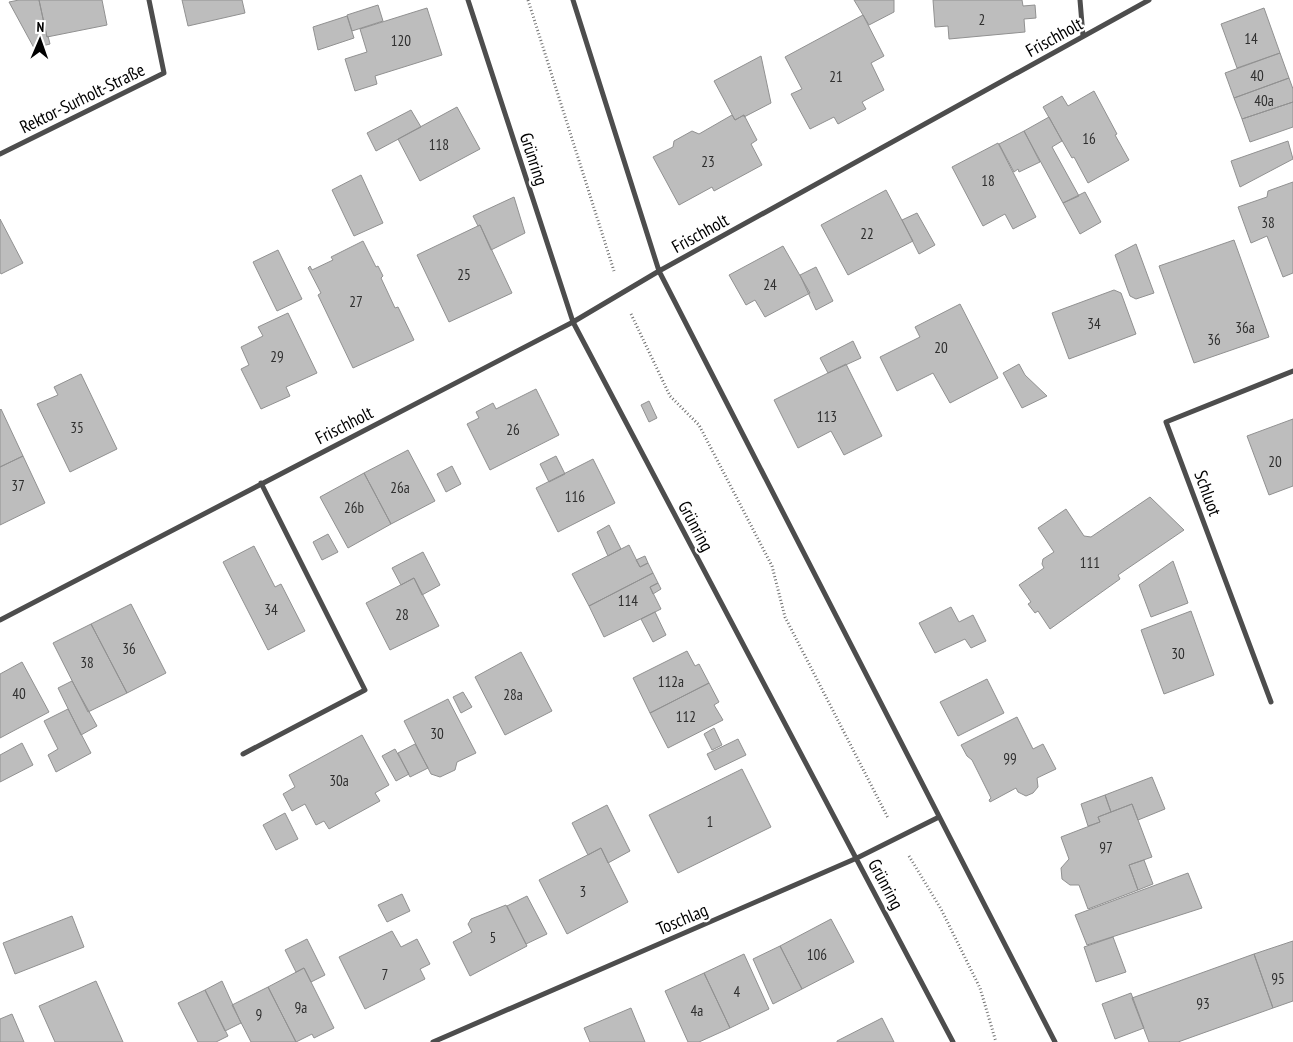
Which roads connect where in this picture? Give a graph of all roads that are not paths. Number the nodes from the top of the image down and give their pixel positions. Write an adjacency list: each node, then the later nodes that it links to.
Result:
1 (149, 0): 7 (street, Rektor-Surholt-Straße)
2 (468, 0): 9 (street, Grünring)
3 (573, 0): 8 (street)
4 (1080, 0): 6 (street)
5 (1150, 0): 6 (street, Frischholt)
6 (1083, 36): 8 (street, Frischholt)
7 (0, 154)
8 (659, 271): 9 (street, Frischholt); 15 (street)
9 (573, 322): 11 (street, Frischholt); 16 (street, Grünring)
10 (1293, 371): 13 (street, Schluot)
11 (261, 483): 12 (street, Frischholt); 14 (street)
12 (0, 620)
13 (1271, 702)
14 (243, 754)
15 (939, 817): 16 (street, Toschlag); 19 (street)
16 (857, 858): 17 (street, Toschlag); 18 (street, Grünring)
17 (434, 1042)
18 (953, 1042)
19 (1055, 1042)

